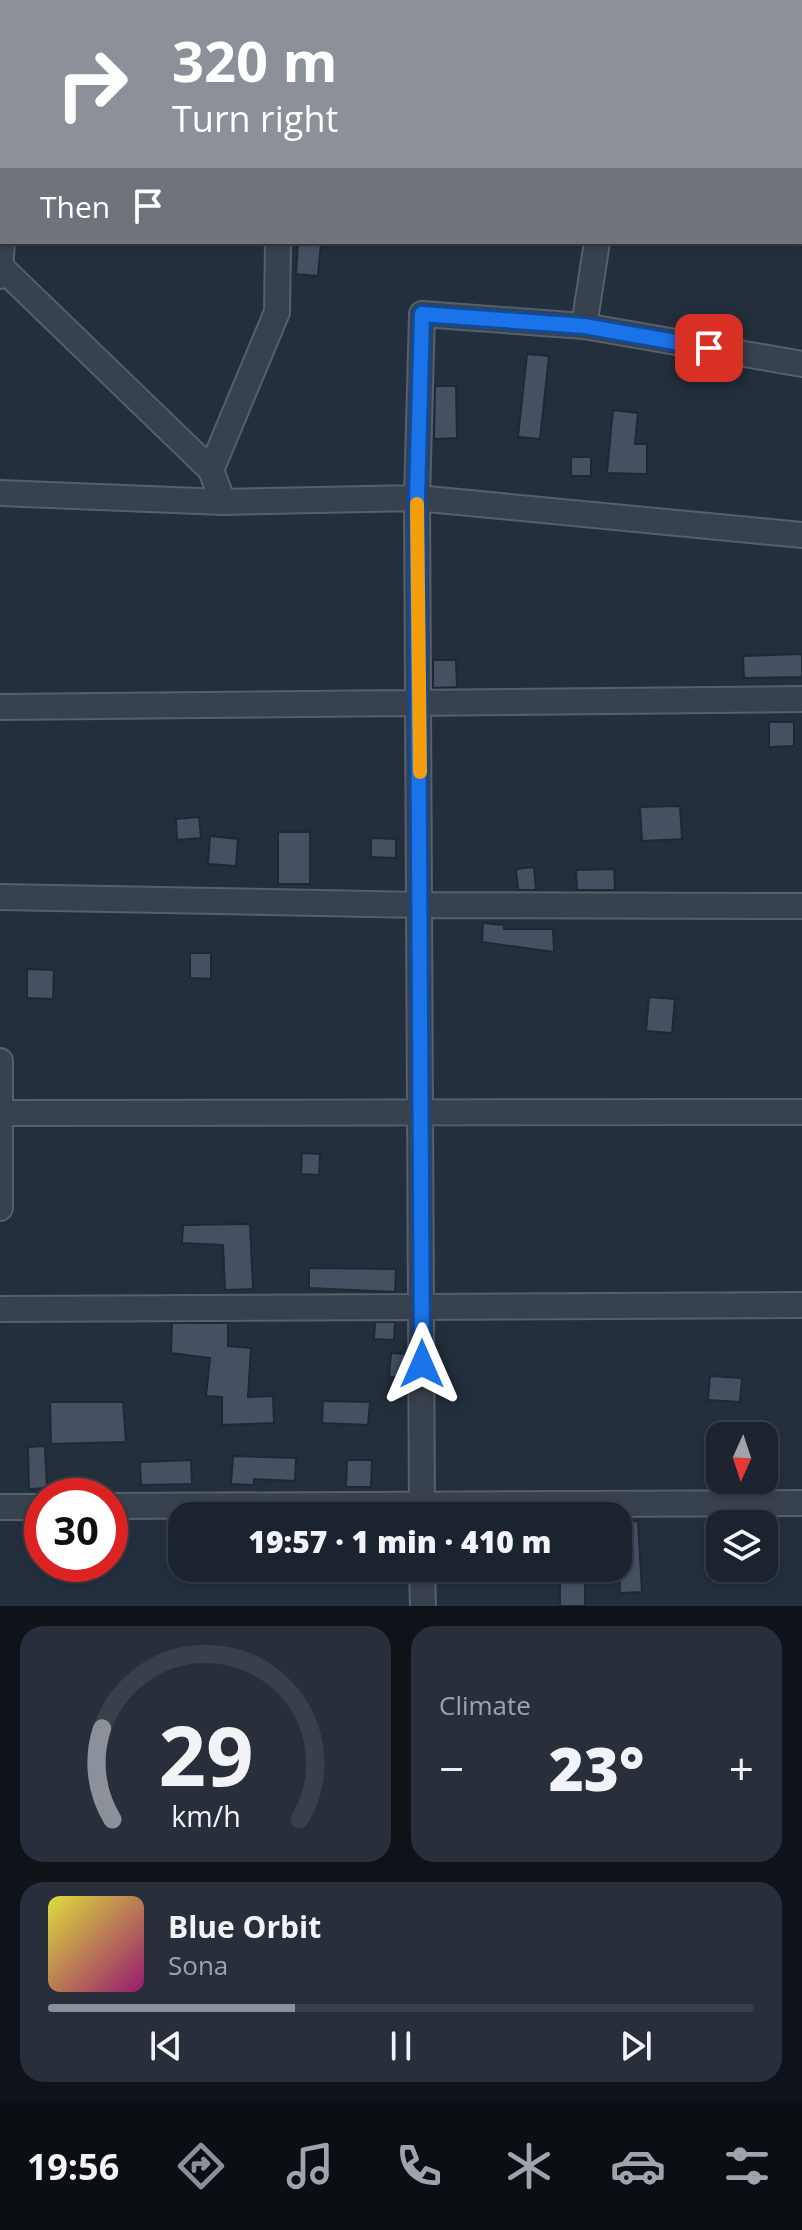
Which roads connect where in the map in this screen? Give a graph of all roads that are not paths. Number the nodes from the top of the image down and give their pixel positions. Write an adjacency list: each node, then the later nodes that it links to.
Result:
1 (2, 244): 4 (street)
2 (278, 244): 8 (street)
3 (597, 244): 6 (street)
4 (1, 267): 5 (street); 8 (street)
5 (0, 276)
6 (584, 326): 7 (street); 10 (street)
7 (802, 364)
8 (211, 470): 11 (street)
9 (0, 493): 11 (street)
10 (417, 498): 11 (street); 12 (street); 14 (street)
11 (223, 502)
12 (802, 535)
13 (802, 699): 14 (street)
14 (419, 703): 15 (street); 17 (street)
15 (0, 707)
16 (0, 897): 17 (street)
17 (421, 905): 18 (street); 22 (street)
18 (802, 906)
19 (0, 1061): 21 (street)
20 (802, 1112): 22 (street)
21 (1, 1113): 22 (street); 23 (street)
22 (421, 1115): 25 (street)
23 (0, 1208)
24 (802, 1305): 25 (street)
25 (422, 1308): 26 (street); 27 (street)
26 (0, 1309)
27 (422, 1502)
28 (802, 1503): 33 (street)
29 (128, 1506): 32 (street)
30 (0, 1507): 31 (street)
31 (24, 1507)
32 (168, 1507)
33 (632, 1507)
34 (422, 1582): 35 (street)
35 (423, 1606)

